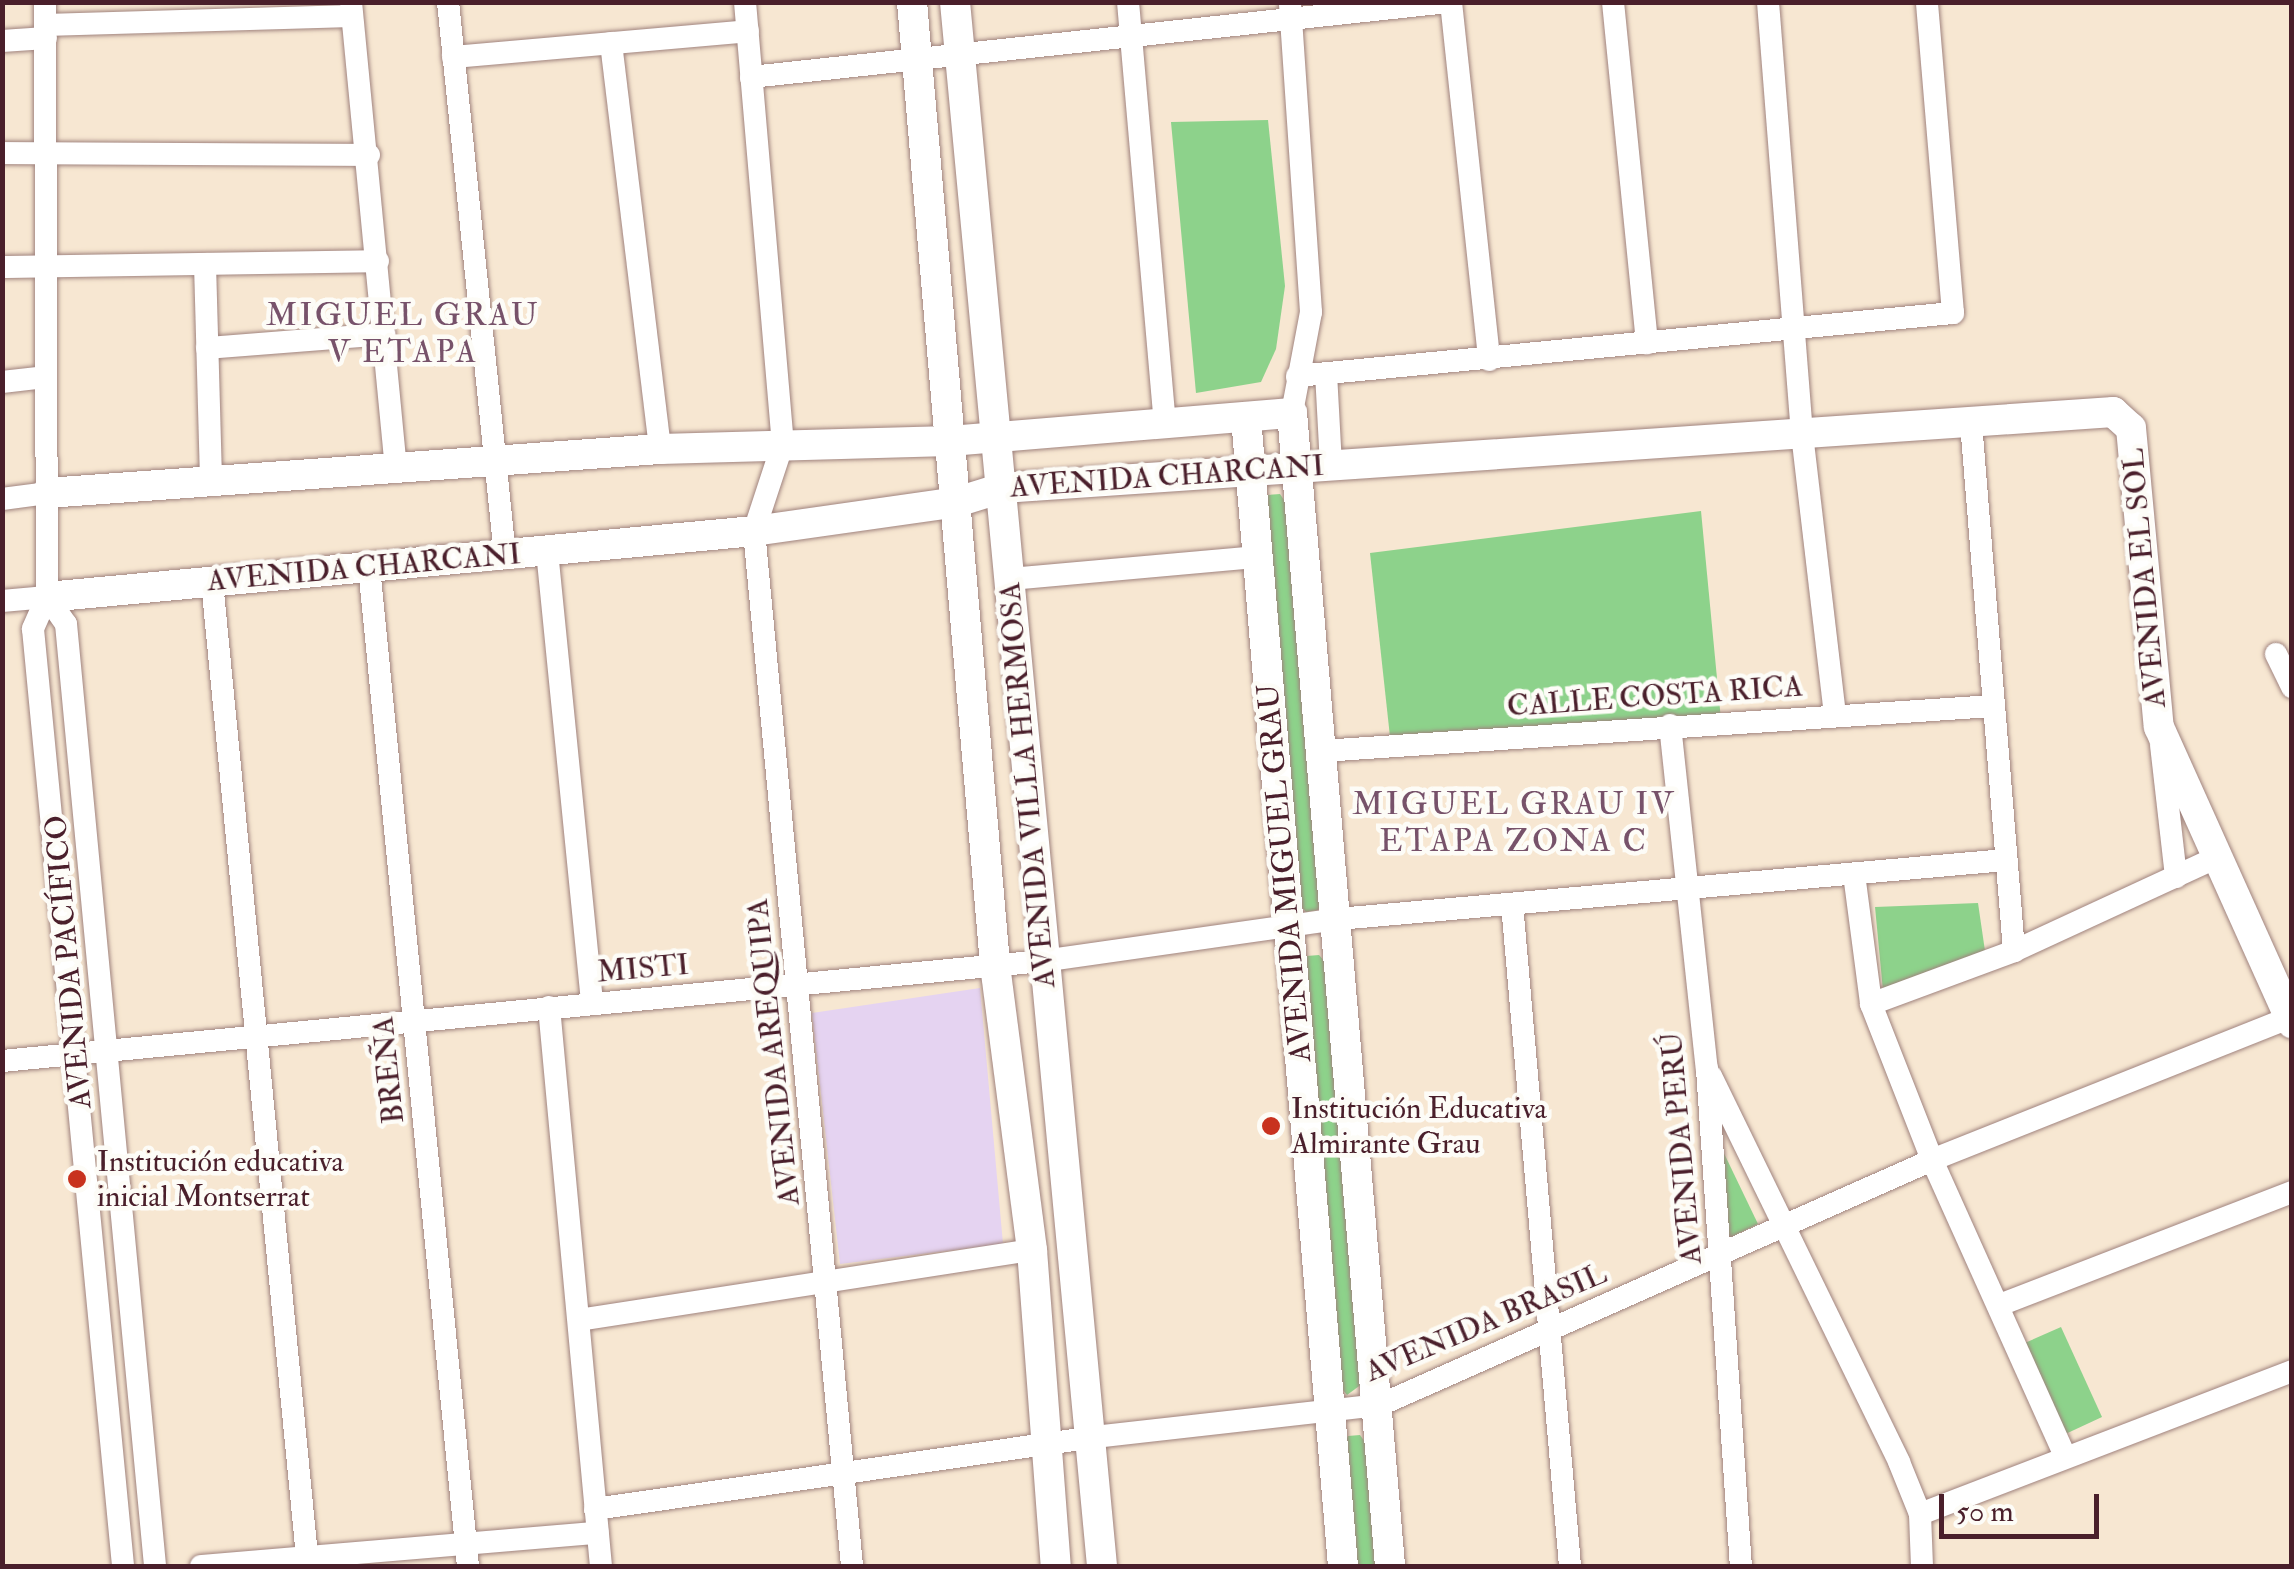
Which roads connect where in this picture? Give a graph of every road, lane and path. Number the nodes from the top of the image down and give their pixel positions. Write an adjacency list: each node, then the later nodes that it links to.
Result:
1 (448, 2): 18 (street)
2 (745, 2): 13 (street)
3 (912, 2): 19 (street, AVENIDA VILLA HERMOSA)
4 (954, 2): 17 (street, AVENIDA VILLA HERMOSA)
5 (1128, 2): 14 (street)
6 (1450, 2): 11 (street); 32 (street)
7 (1613, 2): 30 (street)
8 (1768, 2): 28 (street)
9 (1927, 2): 28 (street)
10 (351, 9): 12 (street); 23 (street)
11 (1290, 10): 14 (street); 34 (street, AVENIDA MIGUEL GRAU)
12 (45, 22): 15 (street); 21 (street, AVENIDA PACÍFICO)
13 (748, 32): 16 (street); 20 (street)
14 (1131, 36): 17 (street); 41 (street)
15 (2, 42)
16 (610, 43): 18 (street); 46 (street)
17 (959, 56): 19 (street); 43 (street, AVENIDA VILLA HERMOSA)
18 (453, 57): 47 (street)
19 (917, 61): 20 (street); 44 (street, AVENIDA VILLA HERMOSA)
20 (752, 76): 45 (street)
21 (45, 149): 22 (street); 23 (street); 25 (street, AVENIDA PACÍFICO)
22 (2, 154)
23 (369, 154): 24 (street)
24 (378, 261): 26 (street); 29 (street)
25 (44, 264): 26 (street); 27 (street); 35 (street, AVENIDA PACÍFICO)
26 (205, 264): 31 (street)
27 (2, 268)
28 (1794, 327): 30 (street); 42 (street)
29 (384, 334): 31 (street); 49 (street)
30 (1646, 343): 32 (street)
31 (207, 348): 52 (street)
32 (1489, 360): 33 (street)
33 (1326, 373): 34 (street); 48 (street)
34 (1297, 376): 38 (street, AVENIDA MIGUEL GRAU)
35 (46, 378): 36 (street); 54 (street, AVENIDA PACÍFICO)
36 (2, 382)
37 (2113, 412): 40 (street, AVENIDA CHARCANI); 71 (street, AVENIDA EL SOL)
38 (1292, 413): 39 (street, AVENIDA CHARCANI); 50 (street, AVENIDA MIGUEL GRAU)
39 (1246, 418): 41 (street, AVENIDA CHARCANI); 51 (street, AVENIDA MIGUEL GRAU)
40 (1970, 422): 42 (street, AVENIDA CHARCANI); 68 (street)
41 (1165, 424): 43 (street, AVENIDA CHARCANI)
42 (1802, 434): 48 (street, AVENIDA CHARCANI); 69 (street)
43 (996, 438): 44 (street, AVENIDA CHARCANI); 53 (street, AVENIDA VILLA HERMOSA)
44 (950, 441): 45 (street, AVENIDA CHARCANI); 56 (street, AVENIDA VILLA HERMOSA)
45 (784, 443): 46 (street, AVENIDA CHARCANI); 57 (street)
46 (660, 449): 47 (street, AVENIDA CHARCANI)
47 (494, 462): 49 (street, AVENIDA CHARCANI); 59 (street)
48 (1330, 465): 50 (street, AVENIDA CHARCANI)
49 (396, 467): 52 (street, AVENIDA CHARCANI)
50 (1296, 467): 51 (street, AVENIDA CHARCANI); 72 (street, AVENIDA MIGUEL GRAU)
51 (1251, 472): 53 (street, AVENIDA CHARCANI); 60 (street, AVENIDA MIGUEL GRAU)
52 (211, 482): 54 (street, AVENIDA CHARCANI)
53 (1002, 488): 56 (street, AVENIDA CHARCANI); 62 (street, AVENIDA VILLA HERMOSA)
54 (47, 493): 55 (street); 64 (street, AVENIDA PACÍFICO)
55 (2, 499)
56 (957, 502): 57 (street, AVENIDA CHARCANI); 83 (street, AVENIDA VILLA HERMOSA)
57 (754, 532): 58 (street, AVENIDA CHARCANI); 84 (street, AVENIDA AREQUIPA)
58 (547, 551): 59 (street, AVENIDA CHARCANI); 85 (street)
59 (505, 554): 61 (street, AVENIDA CHARCANI)
60 (1258, 557): 62 (street); 80 (street, AVENIDA MIGUEL GRAU)
61 (370, 567): 63 (street, AVENIDA CHARCANI); 89 (street, BREÑA)
62 (1010, 579): 82 (street, AVENIDA VILLA HERMOSA)
63 (212, 582): 64 (street, AVENIDA CHARCANI); 90 (street)
64 (47, 597): 65 (street); 91 (street, AVENIDA PACÍFICO); 92 (street, AVENIDA PACÍFICO)
65 (2, 601)
66 (2276, 654): 67 (street)
67 (2292, 687)
68 (1993, 706): 69 (street, CALLE COSTA RICA); 74 (street)
69 (1835, 715): 70 (street, CALLE COSTA RICA)
70 (1670, 726): 72 (street, CALLE COSTA RICA); 77 (street, AVENIDA PERÚ)
71 (2159, 727): 73 (street, AVENIDA EL SOL); 76 (street)
72 (1322, 751): 79 (street, AVENIDA MIGUEL GRAU)
73 (2217, 857): 76 (street); 88 (street, AVENIDA EL SOL)
74 (2006, 860): 75 (street, MISTI); 81 (street)
75 (1854, 874): 77 (street, MISTI); 86 (street)
76 (2176, 877): 81 (street)
77 (1686, 890): 78 (street, MISTI); 94 (street, AVENIDA PERÚ)
78 (1512, 904): 79 (street, MISTI); 103 (street)
79 (1338, 920): 80 (street, MISTI); 105 (street, AVENIDA MIGUEL GRAU)
80 (1288, 926): 82 (street, MISTI); 106 (street, AVENIDA MIGUEL GRAU)
81 (2014, 951): 86 (street)
82 (1042, 961): 83 (street, MISTI); 107 (street, AVENIDA VILLA HERMOSA)
83 (995, 965): 84 (street, MISTI); 98 (street, AVENIDA VILLA HERMOSA)
84 (795, 984): 85 (street, MISTI); 100 (street, AVENIDA AREQUIPA)
85 (592, 1004): 87 (street, MISTI)
86 (1871, 1004): 95 (street)
87 (549, 1007): 89 (street, MISTI); 102 (street)
88 (2291, 1019): 95 (street, AVENIDA BRASIL)
89 (414, 1021): 90 (street, MISTI); 114 (street, BREÑA)
90 (254, 1037): 91 (street, MISTI); 115 (street)
91 (108, 1051): 92 (street, MISTI); 117 (street, AVENIDA PACÍFICO)
92 (74, 1054): 93 (street, MISTI); 116 (street, AVENIDA PACÍFICO)
93 (2, 1061)
94 (1706, 1069): 97 (street); 99 (street, AVENIDA PERÚ)
95 (1932, 1160): 97 (street, AVENIDA BRASIL); 101 (street)
96 (2292, 1192): 101 (street)
97 (1785, 1226): 99 (street, AVENIDA BRASIL); 111 (street)
98 (1032, 1250): 100 (street); 108 (street, AVENIDA VILLA HERMOSA)
99 (1722, 1251): 103 (street, AVENIDA BRASIL); 113 (street, AVENIDA PERÚ)
100 (830, 1283): 102 (street); 110 (street, AVENIDA AREQUIPA)
101 (2002, 1304): 109 (street)
102 (579, 1320): 112 (street)
103 (1550, 1331): 105 (street, AVENIDA BRASIL); 125 (street)
104 (2292, 1372): 109 (street)
105 (1380, 1404): 106 (street, AVENIDA BRASIL); 124 (street, AVENIDA MIGUEL GRAU)
106 (1333, 1412): 107 (street, AVENIDA BRASIL); 123 (street, AVENIDA MIGUEL GRAU)
107 (1094, 1438): 108 (street, AVENIDA BRASIL); 122 (street, AVENIDA VILLA HERMOSA)
108 (1049, 1446): 110 (street, AVENIDA BRASIL); 121 (street, AVENIDA VILLA HERMOSA)
109 (2064, 1454): 111 (street)
110 (846, 1478): 112 (street, AVENIDA BRASIL); 120 (street, AVENIDA AREQUIPA)
111 (1920, 1514): 128 (street)
112 (596, 1521): 114 (street, AVENIDA BRASIL); 119 (street)
113 (1738, 1522): 126 (street, AVENIDA PERÚ); 127 (street)
114 (467, 1556): 115 (street, AVENIDA BRASIL)
115 (307, 1561): 118 (street, AVENIDA BRASIL)
116 (123, 1566)
117 (155, 1566)
118 (201, 1566)
119 (601, 1566)
120 (852, 1566)
121 (1056, 1566)
122 (1102, 1566)
123 (1343, 1566)
124 (1390, 1566)
125 (1570, 1566)
126 (1740, 1566)
127 (1754, 1566)
128 (1922, 1566)

